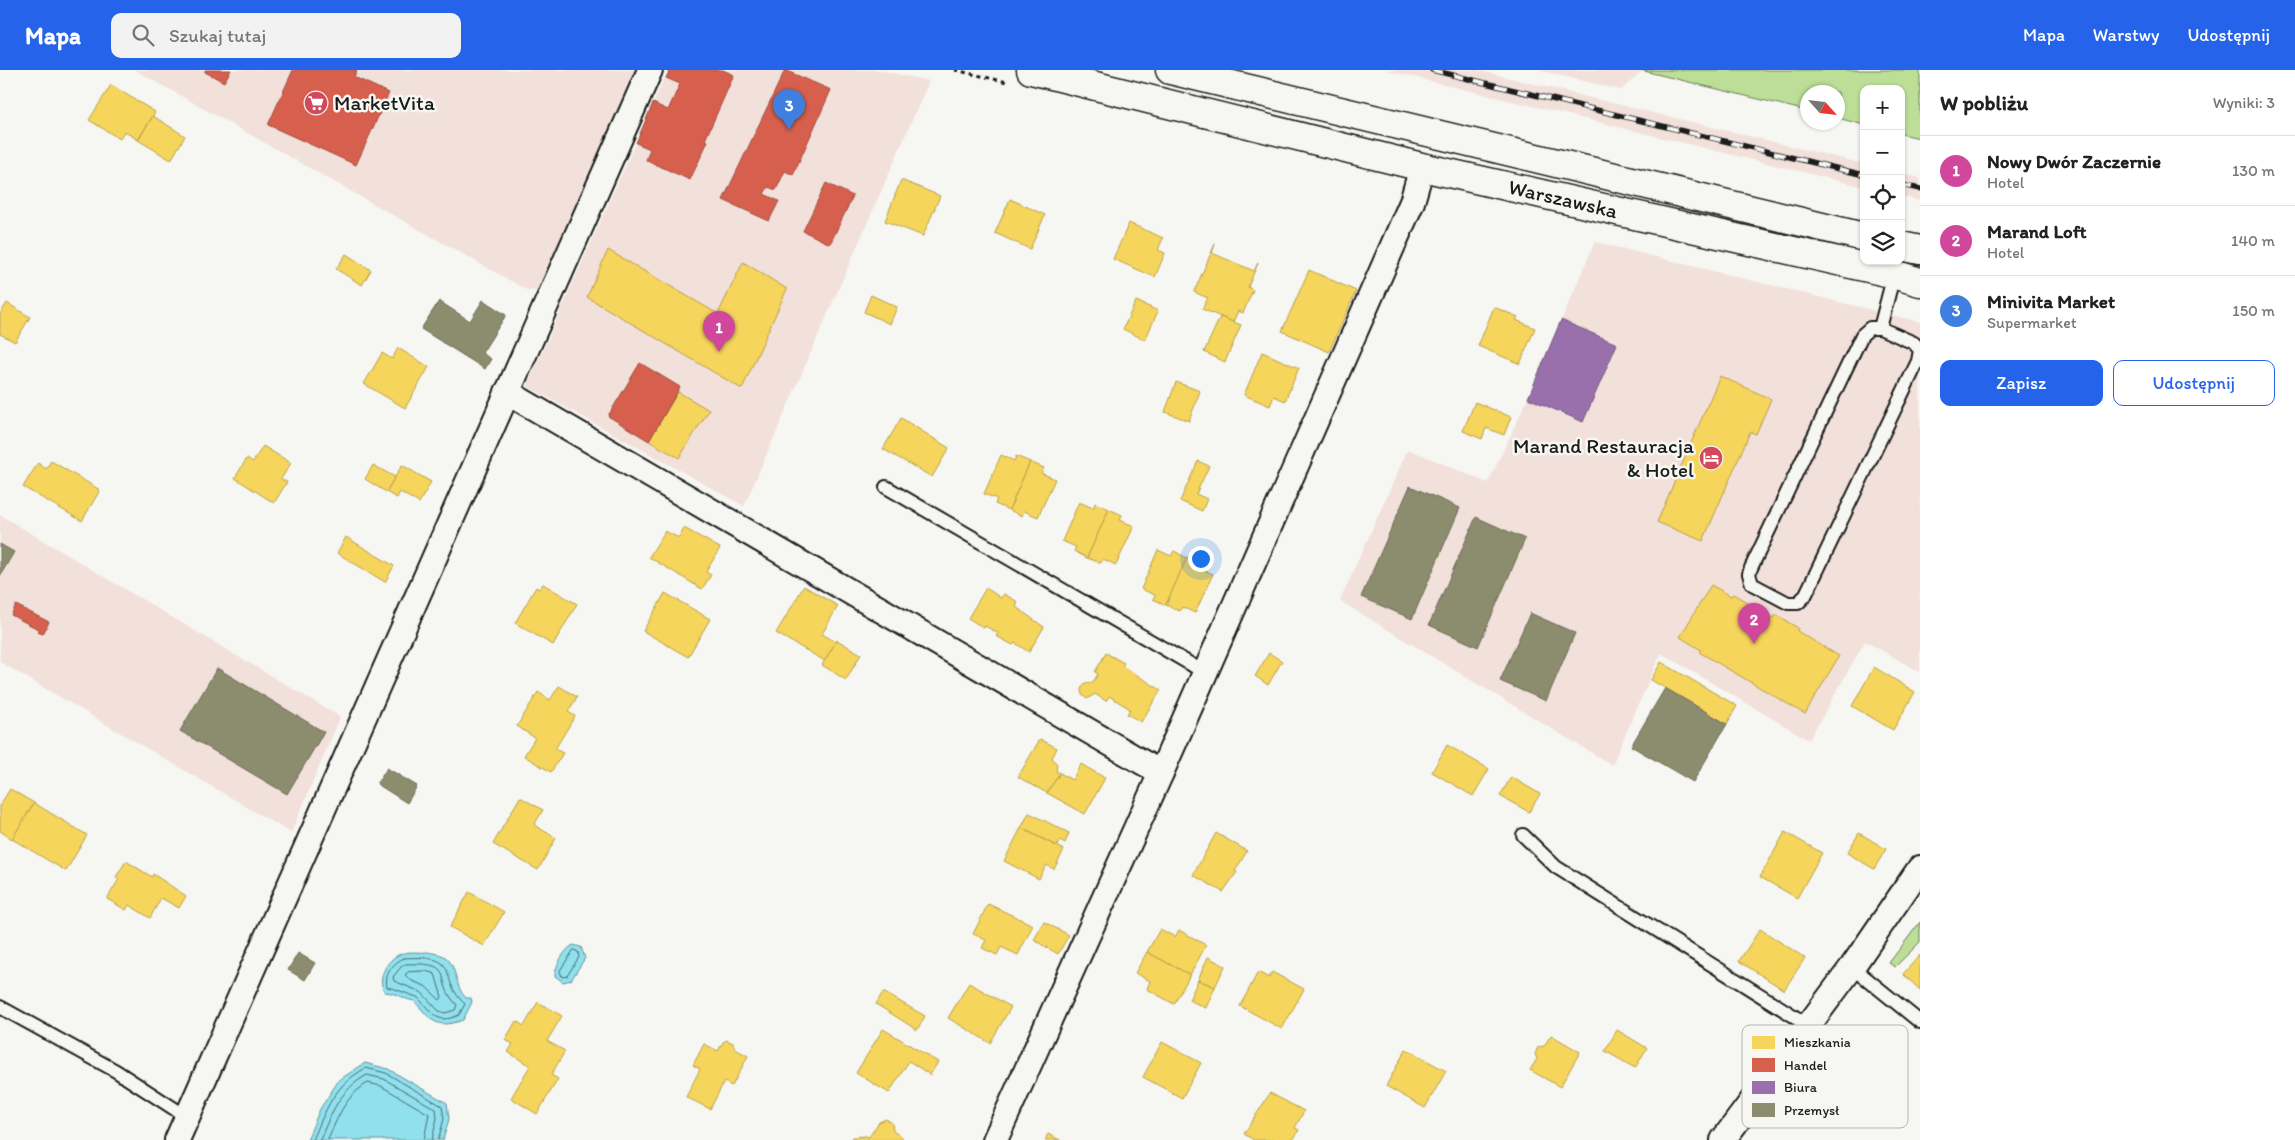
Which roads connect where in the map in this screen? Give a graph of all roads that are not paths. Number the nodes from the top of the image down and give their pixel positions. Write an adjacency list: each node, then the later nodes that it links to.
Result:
1 (650, 70): 11 (street)
2 (1031, 70): 4 (main road, Warszawska)
3 (1170, 70): 5 (main road, Warszawska)
4 (1422, 168): 8 (main road, Warszawska); 13 (street)
5 (1860, 236)
6 (1905, 247): 7 (main road)
7 (1920, 250)
8 (1894, 274): 9 (main road, Warszawska); 10 (lane)
9 (1920, 282)
10 (1880, 328): 10 (lane)
11 (507, 392): 14 (street); 22 (street)
12 (886, 487): 13 (lane)
13 (1204, 672): 14 (street)
14 (1161, 773): 24 (street)
15 (1523, 835): 20 (lane)
16 (1917, 879): 17 (street)
17 (1852, 967): 19 (lane); 20 (street)
18 (0, 1007): 22 (lane)
19 (1920, 1022)
20 (1808, 1025)
21 (1742, 1113): 25 (street)
22 (187, 1117): 23 (street)
23 (177, 1140)
24 (995, 1140)
25 (1722, 1140)

